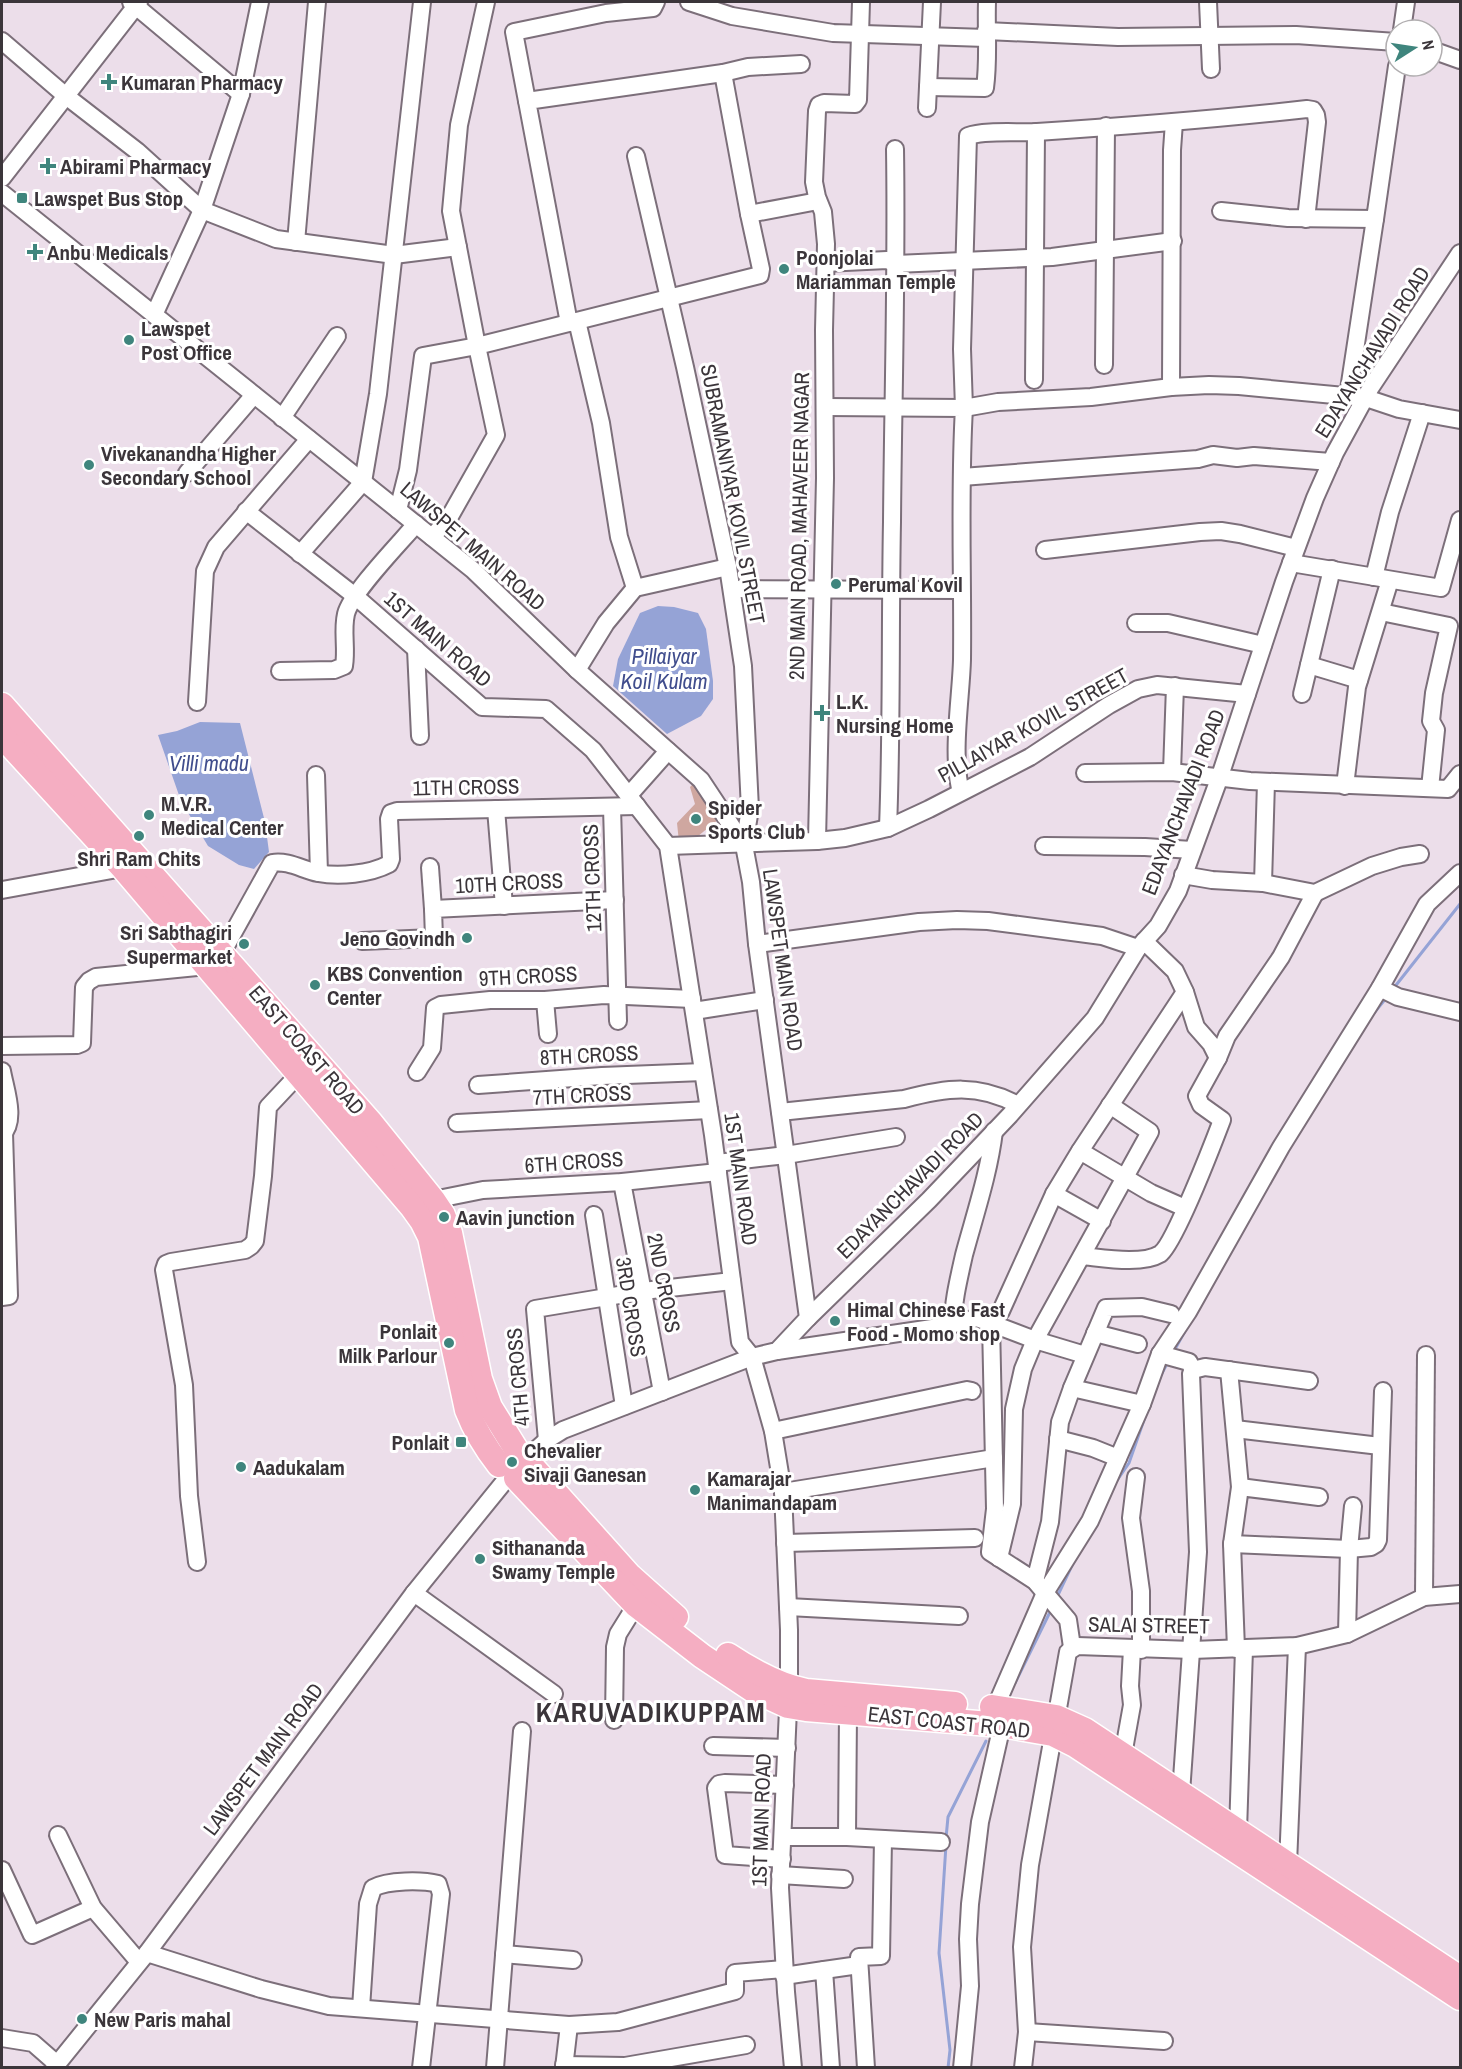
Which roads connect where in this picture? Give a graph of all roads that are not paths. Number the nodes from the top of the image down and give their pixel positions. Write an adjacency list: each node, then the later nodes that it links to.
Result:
1 (261, 2): 27 (street)
2 (317, 2): 45 (street)
3 (422, 2): 49 (street)
4 (486, 2): 46 (street)
5 (656, 2): 29 (street)
6 (689, 2): 14 (street)
7 (861, 2): 14 (street)
8 (932, 2): 16 (street)
9 (987, 2): 15 (street)
10 (1208, 2): 17 (street)
11 (1406, 2): 13 (street)
12 (135, 3): 27 (street); 28 (street)
13 (1404, 18)
14 (860, 34): 16 (street); 38 (street, 2ND MAIN ROAD, MAHAVEER NAGAR)
15 (986, 34): 16 (street); 17 (street); 26 (street)
16 (930, 36): 26 (street)
17 (1209, 36): 19 (street); 23 (street)
18 (2, 41): 28 (street)
19 (1384, 41)
20 (1444, 54): 21 (street)
21 (1461, 60)
22 (801, 64): 24 (street)
23 (1211, 69)
24 (723, 73): 29 (street); 41 (street)
25 (1395, 78): 43 (street)
26 (928, 87): 30 (street)
27 (241, 94): 39 (street)
28 (66, 96): 36 (street); 39 (street)
29 (527, 101): 56 (street)
30 (927, 108)
31 (1174, 122): 32 (street); 42 (street); 44 (street)
32 (1106, 126): 33 (street); 47 (street)
33 (1036, 132): 50 (street); 51 (street)
34 (895, 149): 53 (street)
35 (636, 156): 54 (street, SUBRAMANIYAR KOVIL STREET)
36 (2, 178)
37 (2, 193): 55 (street, LAWSPET MAIN ROAD)
38 (821, 206): 41 (street); 52 (street, 2ND MAIN ROAD, MAHAVEER NAGAR)
39 (201, 210): 45 (street); 55 (street)
40 (1221, 211): 42 (street)
41 (748, 214): 54 (street)
42 (1306, 219): 43 (street)
43 (1375, 219): 63 (street)
44 (1173, 241): 47 (street); 61 (street)
45 (296, 242): 49 (street)
46 (458, 247): 49 (street); 58 (street)
47 (1105, 251): 50 (street); 59 (street)
48 (1461, 253): 64 (street, EDAYANCHAVADI ROAD)
49 (394, 255): 75 (street)
50 (1035, 258): 51 (street); 60 (street)
51 (966, 261): 53 (street); 67 (street)
52 (825, 263): 53 (street); 65 (street, 2ND MAIN ROAD, MAHAVEER NAGAR)
53 (896, 264): 66 (street)
54 (667, 297): 56 (street); 84 (street, SUBRAMANIYAR KOVIL STREET)
55 (154, 315): 62 (street, LAWSPET MAIN ROAD)
56 (573, 322): 58 (street); 87 (street)
57 (337, 336): 69 (street)
58 (477, 346): 76 (street); 80 (street)
59 (1104, 365)
60 (1035, 380)
61 (1171, 387): 63 (street); 67 (street)
62 (254, 395): 69 (street, LAWSPET MAIN ROAD); 73 (street)
63 (1348, 396): 64 (street)
64 (1366, 398): 68 (street); 72 (street, EDAYANCHAVADI ROAD)
65 (825, 407): 66 (street); 90 (street, 2ND MAIN ROAD, MAHAVEER NAGAR)
66 (893, 407): 67 (street); 89 (street)
67 (964, 408): 74 (street)
68 (1422, 413): 70 (street); 86 (street)
69 (282, 417): 71 (street, LAWSPET MAIN ROAD)
70 (1461, 420)
71 (309, 439): 75 (street, LAWSPET MAIN ROAD); 77 (street)
72 (1331, 462): 74 (street); 83 (street, EDAYANCHAVADI ROAD)
73 (188, 473)
74 (962, 477): 91 (street)
75 (363, 482): 76 (street, LAWSPET MAIN ROAD); 82 (street)
76 (398, 510): 79 (street, LAWSPET MAIN ROAD)
77 (246, 511): 82 (street, 1ST MAIN ROAD); 104 (street)
78 (1461, 520): 86 (street)
79 (416, 524): 80 (street, LAWSPET MAIN ROAD); 92 (street)
80 (432, 537): 98 (street, LAWSPET MAIN ROAD)
81 (1045, 550): 83 (street)
82 (300, 554): 92 (street, 1ST MAIN ROAD)
83 (1294, 555): 85 (street); 95 (street, EDAYANCHAVADI ROAD)
84 (728, 567): 87 (street); 88 (street, SUBRAMANIYAR KOVIL STREET)
85 (1332, 569): 86 (street); 97 (street)
86 (1382, 578): 93 (street)
87 (635, 588): 98 (street)
88 (732, 589): 90 (street); 123 (street, SUBRAMANIYAR KOVIL STREET)
89 (891, 589): 90 (street); 91 (street); 121 (street)
90 (822, 590): 122 (street, 2ND MAIN ROAD, MAHAVEER NAGAR)
91 (961, 590): 117 (street)
92 (355, 596): 96 (street, 1ST MAIN ROAD); 99 (street)
93 (1381, 612): 100 (street); 116 (street)
94 (1136, 623): 95 (street)
95 (1263, 645): 102 (street, EDAYANCHAVADI ROAD)
96 (416, 648): 107 (street); 118 (street, 1ST MAIN ROAD)
97 (1309, 665): 100 (street); 103 (street)
98 (577, 670): 108 (street, LAWSPET MAIN ROAD)
99 (280, 671)
100 (1359, 680): 115 (street)
101 (1175, 686): 102 (street, PILLAIYAR KOVIL STREET); 109 (street); 117 (street, PILLAIYAR KOVIL STREET)
102 (1247, 694): 113 (street, EDAYANCHAVADI ROAD)
103 (1302, 694)
104 (197, 702)
105 (2, 705): 142 (highway, EAST COAST ROAD)
106 (2, 736): 129 (highway, EAST COAST ROAD)
107 (420, 736)
108 (668, 751): 118 (street); 123 (street, LAWSPET MAIN ROAD)
109 (1172, 772): 110 (street); 113 (street)
110 (1085, 773)
111 (1461, 774): 116 (street)
112 (316, 775): 130 (street)
113 (1219, 779): 114 (street); 126 (street, EDAYANCHAVADI ROAD)
114 (1266, 782): 115 (street); 133 (street)
115 (1346, 786): 116 (street)
116 (1430, 788)
117 (961, 792): 121 (street, PILLAIYAR KOVIL STREET)
118 (633, 801): 119 (street, 11TH CROSS); 124 (street, 1ST MAIN ROAD)
119 (612, 807): 120 (street, 11TH CROSS); 136 (street, 12TH CROSS)
120 (496, 809): 130 (street, 11TH CROSS); 137 (street)
121 (888, 828): 122 (street, PILLAIYAR KOVIL STREET)
122 (818, 841): 123 (street, PILLAIYAR KOVIL STREET)
123 (744, 845): 124 (street, PILLAIYAR KOVIL STREET); 140 (street, LAWSPET MAIN ROAD)
124 (668, 846): 148 (street, 1ST MAIN ROAD)
125 (1044, 846): 126 (street)
126 (1192, 850): 132 (street, EDAYANCHAVADI ROAD)
127 (1420, 854): 135 (street)
128 (430, 867): 138 (street)
129 (123, 868): 134 (street); 142 (highway, EAST COAST ROAD)
130 (319, 873): 142 (street, 11TH CROSS)
131 (1461, 873): 143 (street)
132 (1183, 875): 133 (street); 141 (street, EDAYANCHAVADI ROAD)
133 (1263, 883): 135 (street)
134 (2, 890)
135 (1315, 893): 153 (street)
136 (615, 900): 137 (street, 10TH CROSS); 145 (street, 12TH CROSS)
137 (504, 906): 138 (street, 10TH CROSS)
138 (433, 909): 139 (street, 10TH CROSS)
139 (362, 941)
140 (757, 944): 141 (street); 147 (street, LAWSPET MAIN ROAD)
141 (1141, 945): 144 (street); 159 (street, EDAYANCHAVADI ROAD)
142 (214, 960): 152 (street); 157 (highway, EAST COAST ROAD); 173 (highway, EAST COAST ROAD)
143 (1380, 988): 149 (street); 190 (street)
144 (1185, 993): 153 (street); 160 (street)
145 (617, 995): 146 (street, 9TH CROSS); 148 (street, 9TH CROSS); 150 (street, 12TH CROSS)
146 (545, 1000): 151 (street); 155 (street, 9TH CROSS)
147 (765, 1000): 148 (street, 9TH CROSS); 162 (street, LAWSPET MAIN ROAD)
148 (693, 1005): 156 (street, 1ST MAIN ROAD)
149 (1461, 1012)
150 (618, 1021)
151 (548, 1034)
152 (2, 1046)
153 (1218, 1058): 174 (street)
154 (2, 1071): 165 (street)
155 (417, 1072)
156 (703, 1072): 158 (street, 8TH CROSS); 161 (street, 1ST MAIN ROAD)
157 (299, 1074): 210 (highway, EAST COAST ROAD); 221 (street)
158 (478, 1085)
159 (1018, 1106): 162 (street); 164 (street, EDAYANCHAVADI ROAD)
160 (1110, 1106): 167 (street); 170 (street)
161 (709, 1110): 163 (street, 7TH CROSS); 169 (street, 1ST MAIN ROAD)
162 (780, 1112): 168 (street, LAWSPET MAIN ROAD)
163 (457, 1123)
164 (994, 1131): 183 (street, EDAYANCHAVADI ROAD); 185 (street)
165 (3, 1134): 180 (street)
166 (896, 1137): 168 (street, 6TH CROSS)
167 (1080, 1151): 170 (street); 172 (street)
168 (786, 1155): 169 (street, 6TH CROSS); 183 (street, LAWSPET MAIN ROAD)
169 (717, 1168): 171 (street, 6TH CROSS); 178 (street, 1ST MAIN ROAD)
170 (1126, 1177): 174 (street); 176 (street)
171 (622, 1182): 173 (street, 6TH CROSS); 179 (street, 2ND CROSS)
172 (1054, 1194): 176 (street); 184 (street)
173 (433, 1200): 210 (highway, EAST COAST ROAD)
174 (1185, 1208): 177 (street)
175 (594, 1215): 181 (street, 3RD CROSS)
176 (1101, 1221): 177 (street)
177 (1082, 1256): 187 (street)
178 (732, 1281): 179 (street); 193 (street, 1ST MAIN ROAD)
179 (643, 1291): 181 (street); 200 (street, 2ND CROSS)
180 (2, 1297)
181 (607, 1298): 202 (street, 3RD CROSS); 206 (street, 4TH CROSS)
182 (1171, 1314): 186 (street)
183 (808, 1318): 189 (street)
184 (991, 1323): 185 (street, LAWSPET MAIN ROAD); 187 (street, LAWSPET MAIN ROAD); 208 (street)
185 (953, 1324): 189 (street, LAWSPET MAIN ROAD)
186 (1095, 1333): 188 (street); 191 (street)
187 (1035, 1340): 191 (street, LAWSPET MAIN ROAD); 220 (street)
188 (1138, 1344)
189 (777, 1351): 193 (street, LAWSPET MAIN ROAD)
190 (1160, 1354): 194 (street); 201 (street)
191 (1085, 1355): 197 (street)
192 (1426, 1355): 225 (street)
193 (752, 1358): 200 (street, LAWSPET MAIN ROAD); 204 (street, 1ST MAIN ROAD)
194 (1193, 1370): 195 (street); 234 (street)
195 (1229, 1370): 196 (street); 203 (street)
196 (1309, 1381)
197 (1072, 1388): 201 (street); 205 (street)
198 (972, 1391): 204 (street)
199 (1383, 1391): 207 (street)
200 (662, 1392): 202 (street, LAWSPET MAIN ROAD)
201 (1142, 1404): 209 (street)
202 (624, 1406): 206 (street, LAWSPET MAIN ROAD)
203 (1235, 1429): 207 (street); 212 (street)
204 (773, 1431): 213 (street, 1ST MAIN ROAD)
205 (1058, 1439): 209 (street); 222 (street)
206 (547, 1440): 210 (street, LAWSPET MAIN ROAD)
207 (1380, 1446): 219 (street)
208 (994, 1458): 213 (street); 220 (street)
209 (1118, 1458): 222 (street)
210 (516, 1465): 223 (street, LAWSPET MAIN ROAD); 226 (highway, EAST COAST ROAD); 236 (highway, EAST COAST ROAD)
211 (1136, 1477): 232 (street)
212 (1240, 1487): 214 (street); 218 (street)
213 (783, 1492): 217 (street, 1ST MAIN ROAD)
214 (1319, 1497)
215 (1353, 1506): 219 (street)
216 (975, 1538): 217 (street)
217 (785, 1543): 227 (street, 1ST MAIN ROAD)
218 (1232, 1544): 219 (street); 233 (street)
219 (1349, 1549): 229 (street)
220 (999, 1558): 222 (street)
221 (197, 1562)
222 (1044, 1591): 231 (street); 238 (street)
223 (414, 1593): 235 (street); 259 (street, LAWSPET MAIN ROAD)
224 (1461, 1594): 225 (street, SALAI STREET)
225 (1424, 1597): 229 (street, SALAI STREET)
226 (636, 1605): 236 (highway, EAST COAST ROAD); 239 (street)
227 (788, 1607): 228 (street); 236 (street, 1ST MAIN ROAD)
228 (959, 1616)
229 (1347, 1634): 230 (street, SALAI STREET)
230 (1297, 1646): 233 (street, SALAI STREET); 253 (street)
231 (1072, 1647): 232 (street, SALAI STREET); 240 (street, SALAI STREET)
232 (1136, 1649): 234 (street, SALAI STREET); 244 (street)
233 (1240, 1649): 234 (street, SALAI STREET); 247 (street)
234 (1192, 1650): 246 (street)
235 (554, 1694)
236 (788, 1696): 237 (highway, EAST COAST ROAD); 238 (highway, EAST COAST ROAD); 243 (street, 1ST MAIN ROAD)
237 (848, 1712): 238 (highway, EAST COAST ROAD); 250 (street)
238 (999, 1716): 240 (highway, EAST COAST ROAD); 282 (street)
239 (614, 1720)
240 (1055, 1725): 244 (highway, EAST COAST ROAD); 265 (highway, EAST COAST ROAD); 270 (street, SALAI STREET)
241 (522, 1731): 258 (street)
242 (713, 1746): 243 (street)
243 (787, 1748): 245 (street, 1ST MAIN ROAD)
244 (1123, 1755): 246 (highway, EAST COAST ROAD)
245 (785, 1785): 249 (street, 1ST MAIN ROAD); 254 (street)
246 (1181, 1794): 247 (highway, EAST COAST ROAD)
247 (1238, 1831): 253 (highway, EAST COAST ROAD)
248 (58, 1835): 257 (street)
249 (783, 1837): 250 (street); 254 (street, 1ST MAIN ROAD)
250 (847, 1837): 251 (street)
251 (884, 1839): 252 (street); 261 (street)
252 (941, 1842)
253 (1288, 1864): 264 (highway, EAST COAST ROAD)
254 (781, 1867): 256 (street); 263 (street, 1ST MAIN ROAD)
255 (2, 1870): 257 (street)
256 (843, 1879)
257 (93, 1908): 259 (street)
258 (504, 1954): 260 (street); 268 (street)
259 (143, 1957): 266 (street); 274 (street, LAWSPET MAIN ROAD)
260 (573, 1960)
261 (859, 1965): 262 (street); 281 (street)
262 (824, 1970): 263 (street); 280 (street)
263 (784, 1973): 269 (street); 279 (street, 1ST MAIN ROAD)
264 (1461, 1978)
265 (1461, 1998)
266 (361, 2008): 267 (street); 267 (street)
267 (427, 2013): 268 (street); 277 (street)
268 (499, 2019): 269 (street); 278 (street)
269 (568, 2025): 275 (street)
270 (1028, 2032): 272 (street); 283 (street, SALAI STREET)
271 (2, 2038): 274 (street)
272 (1164, 2041)
273 (746, 2045): 276 (street)
274 (56, 2066)
275 (564, 2066): 276 (street)
276 (625, 2066)
277 (421, 2067)
278 (495, 2067)
279 (793, 2067)
280 (831, 2067)
281 (866, 2067)
282 (962, 2067)
283 (1023, 2067)

